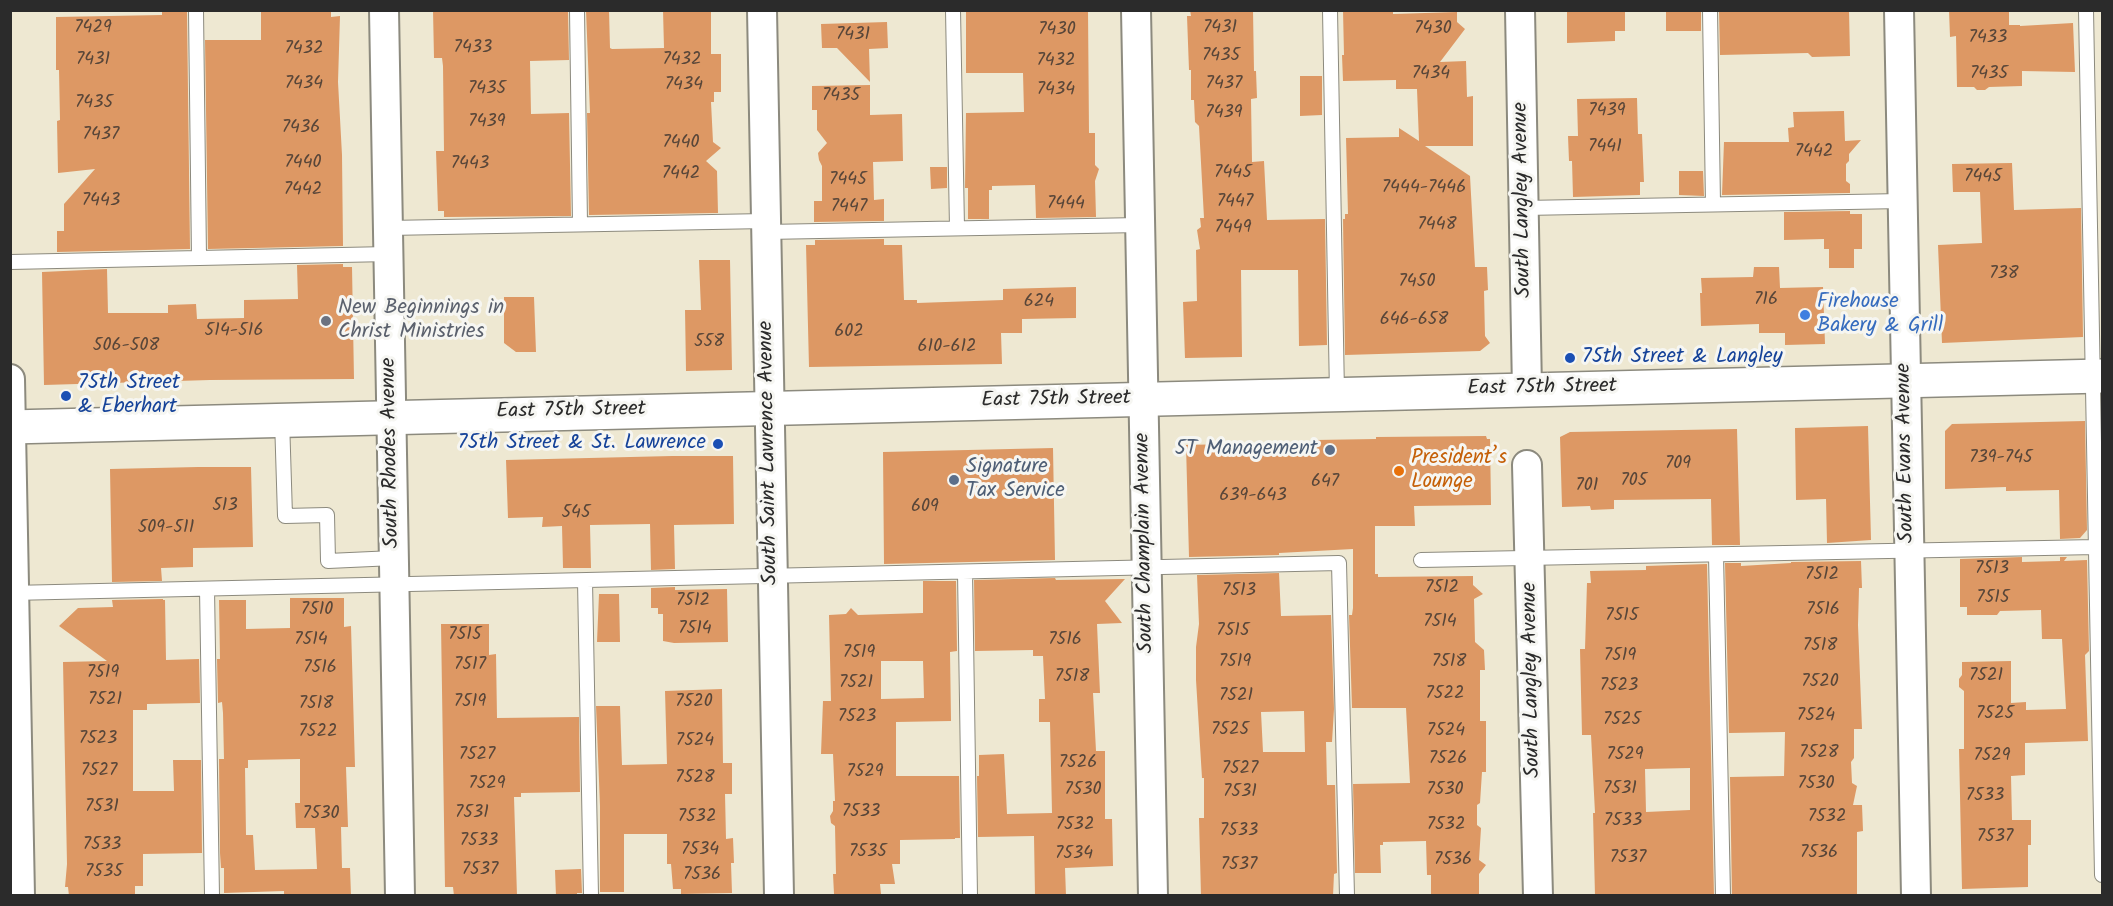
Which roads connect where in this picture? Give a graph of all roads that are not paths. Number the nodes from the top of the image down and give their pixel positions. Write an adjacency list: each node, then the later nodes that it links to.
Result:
1 (196, 10): 21 (lane)
2 (384, 10): 20 (street, South Rhodes Avenue)
3 (577, 10): 15 (lane)
4 (762, 10): 17 (street, South Saint Lawrence Avenue)
5 (953, 10): 18 (lane)
6 (1136, 10): 16 (street, South Champlain Avenue)
7 (1330, 10): 27 (lane)
8 (1520, 10): 14 (street, South Langley Avenue)
9 (1710, 10): 13 (lane)
10 (1899, 10): 12 (street, South Evans Avenue)
11 (2086, 10): 19 (lane)
12 (1902, 201): 13 (lane); 25 (street, South Evans Avenue)
13 (1713, 204): 14 (lane)
14 (1524, 208): 26 (street, South Langley Avenue)
15 (580, 225): 17 (lane); 20 (lane)
16 (1140, 225): 18 (lane); 28 (street, South Champlain Avenue)
17 (766, 226): 18 (lane); 29 (street, South Saint Lawrence Avenue)
18 (957, 228)
19 (2096, 239): 23 (lane)
20 (388, 241): 21 (lane); 30 (street, South Rhodes Avenue)
21 (199, 258): 22 (lane)
22 (10, 262)
23 (2098, 376): 25 (street, East 75th Street); 34 (lane)
24 (10, 379): 32 (street)
25 (1906, 381): 26 (street, East 75th Street); 35 (street, South Evans Avenue)
26 (1527, 390): 27 (street, East 75th Street)
27 (1337, 394): 28 (street, East 75th Street)
28 (1143, 399): 29 (street, East 75th Street); 39 (street, South Champlain Avenue)
29 (769, 407): 30 (street, East 75th Street); 42 (street, South Saint Lawrence Avenue)
30 (392, 417): 31 (street, East 75th Street); 40 (street, South Rhodes Avenue)
31 (282, 419): 32 (street, East 75th Street); 40 (lane)
32 (11, 426): 45 (street)
33 (1527, 465): 37 (street, South Langley Avenue)
34 (2096, 547): 35 (lane); 46 (lane)
35 (1909, 551): 36 (lane); 57 (street, South Evans Avenue)
36 (1716, 555): 37 (lane); 56 (lane)
37 (1531, 559): 38 (lane); 55 (street, South Langley Avenue)
38 (1421, 560)
39 (1146, 568): 41 (lane); 53 (street, South Champlain Avenue); 54 (lane)
40 (395, 572): 43 (lane); 44 (lane); 49 (street, South Rhodes Avenue)
41 (965, 572): 42 (lane); 52 (lane)
42 (773, 576): 43 (lane); 51 (street, South Saint Lawrence Avenue)
43 (585, 580): 50 (lane)
44 (207, 589): 45 (lane); 48 (lane)
45 (12, 593): 47 (street)
46 (2103, 875)
47 (20, 896)
48 (212, 896)
49 (400, 896)
50 (591, 896)
51 (779, 896)
52 (970, 896)
53 (1153, 896)
54 (1347, 896)
55 (1538, 896)
56 (1723, 896)
57 (1916, 896)

